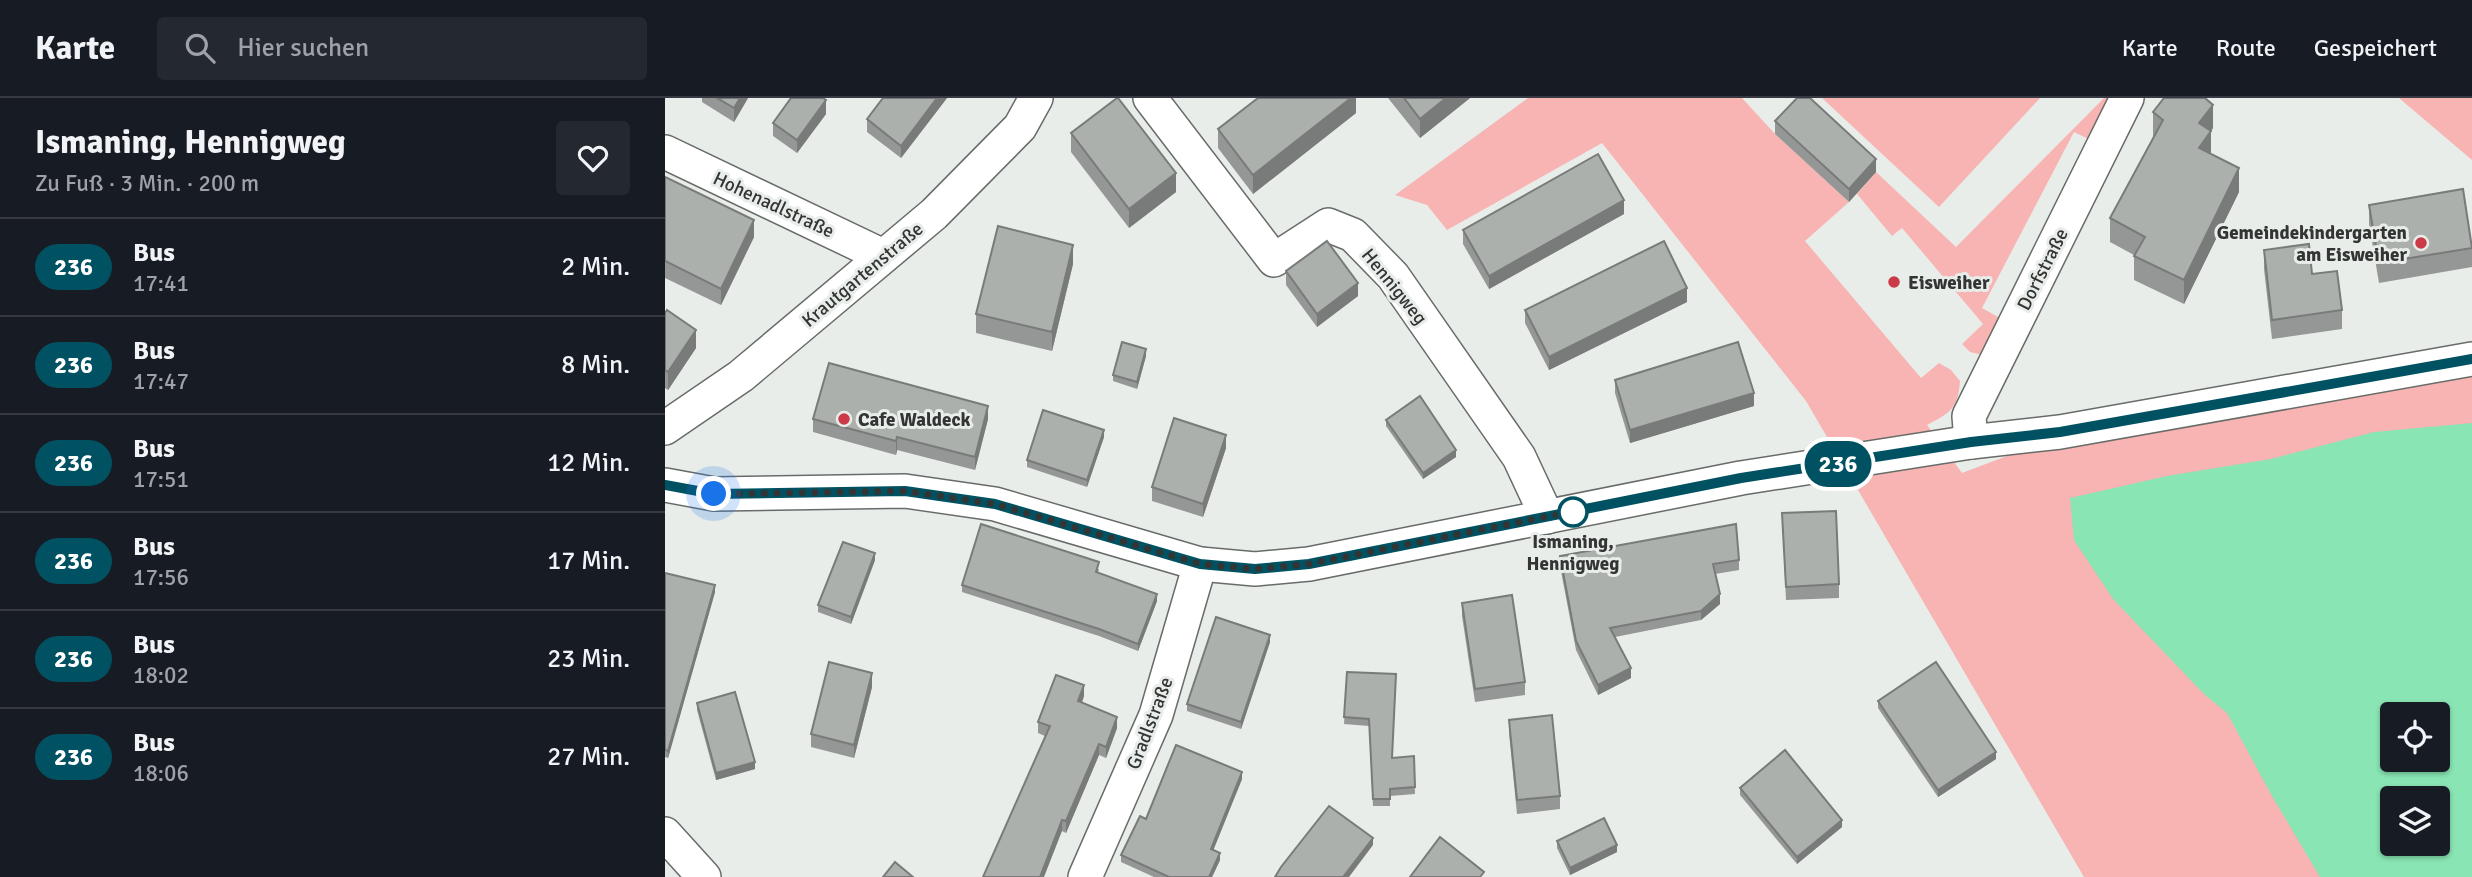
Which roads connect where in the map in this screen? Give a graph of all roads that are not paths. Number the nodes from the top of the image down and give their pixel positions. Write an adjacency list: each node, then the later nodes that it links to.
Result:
1 (1036, 98): 5 (street, Krautgartenstraße)
2 (1150, 98): 10 (street, Hennigweg)
3 (2127, 98): 8 (street, Dorfstraße)
4 (665, 152): 5 (street, Hohenadlstraße)
5 (883, 256): 7 (street, Krautgartenstraße)
6 (2472, 359): 8 (street)
7 (665, 428)
8 (1971, 442): 10 (street)
9 (665, 485): 11 (street)
10 (1547, 517): 11 (street)
11 (1200, 564): 14 (street, Gradlstraße)
12 (665, 834): 13 (street)
13 (704, 877)
14 (1085, 877)

